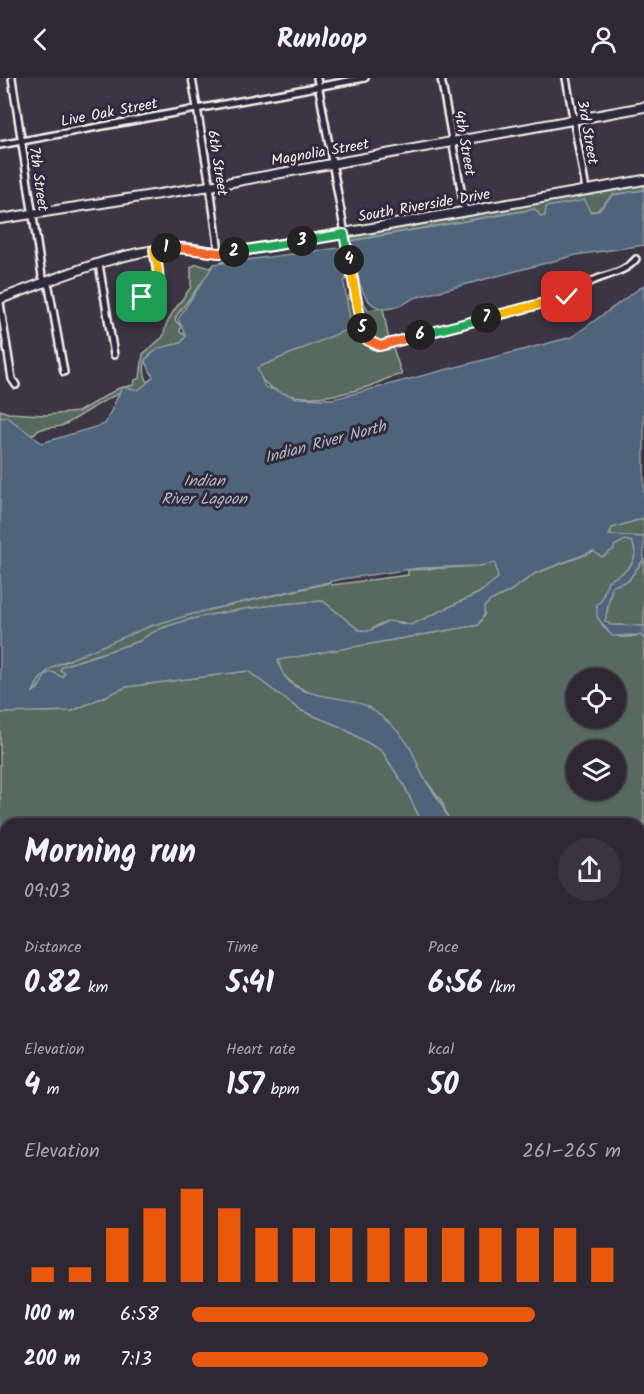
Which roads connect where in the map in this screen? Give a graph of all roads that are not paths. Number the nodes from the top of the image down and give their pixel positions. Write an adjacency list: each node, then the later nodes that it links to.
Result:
1 (12, 78): 11 (street, 7th Street)
2 (192, 78): 8 (street, 6th Street)
3 (316, 78): 7 (street)
4 (365, 78): 7 (street, Live Oak Street)
5 (441, 78): 12 (street, 4th Street)
6 (566, 78): 10 (street, 3rd Street)
7 (318, 87): 8 (street, Live Oak Street); 14 (street)
8 (196, 107): 11 (street, Live Oak Street); 16 (street, 6th Street)
9 (644, 107): 10 (street, Magnolia Street)
10 (574, 120): 12 (street, Magnolia Street); 17 (street, 3rd Street)
11 (22, 142): 13 (street, Live Oak Street); 19 (street, 7th Street)
12 (453, 142): 14 (street, Magnolia Street); 18 (street, 4th Street)
13 (0, 145)
14 (332, 164): 16 (street, Magnolia Street); 21 (street)
15 (644, 180): 17 (street, South Riverside Drive)
16 (210, 186): 19 (street, Magnolia Street); 23 (street, 6th Street)
17 (586, 190): 18 (street, South Riverside Drive)
18 (465, 212): 21 (street, South Riverside Drive)
19 (32, 214): 20 (street, Magnolia Street); 26 (street, 7th Street)
20 (0, 219)
21 (344, 234): 23 (street, South Riverside Drive); 24 (street)
22 (154, 250): 23 (street, South Riverside Drive); 25 (street, South Riverside Drive); 27 (street)
23 (219, 252)
24 (636, 259)
25 (99, 264): 26 (street, South Riverside Drive); 29 (street)
26 (45, 283): 28 (street, South Riverside Drive); 30 (street, 7th Street)
27 (142, 297)
28 (0, 301): 31 (street)
29 (114, 355)
30 (64, 372)
31 (16, 385)

